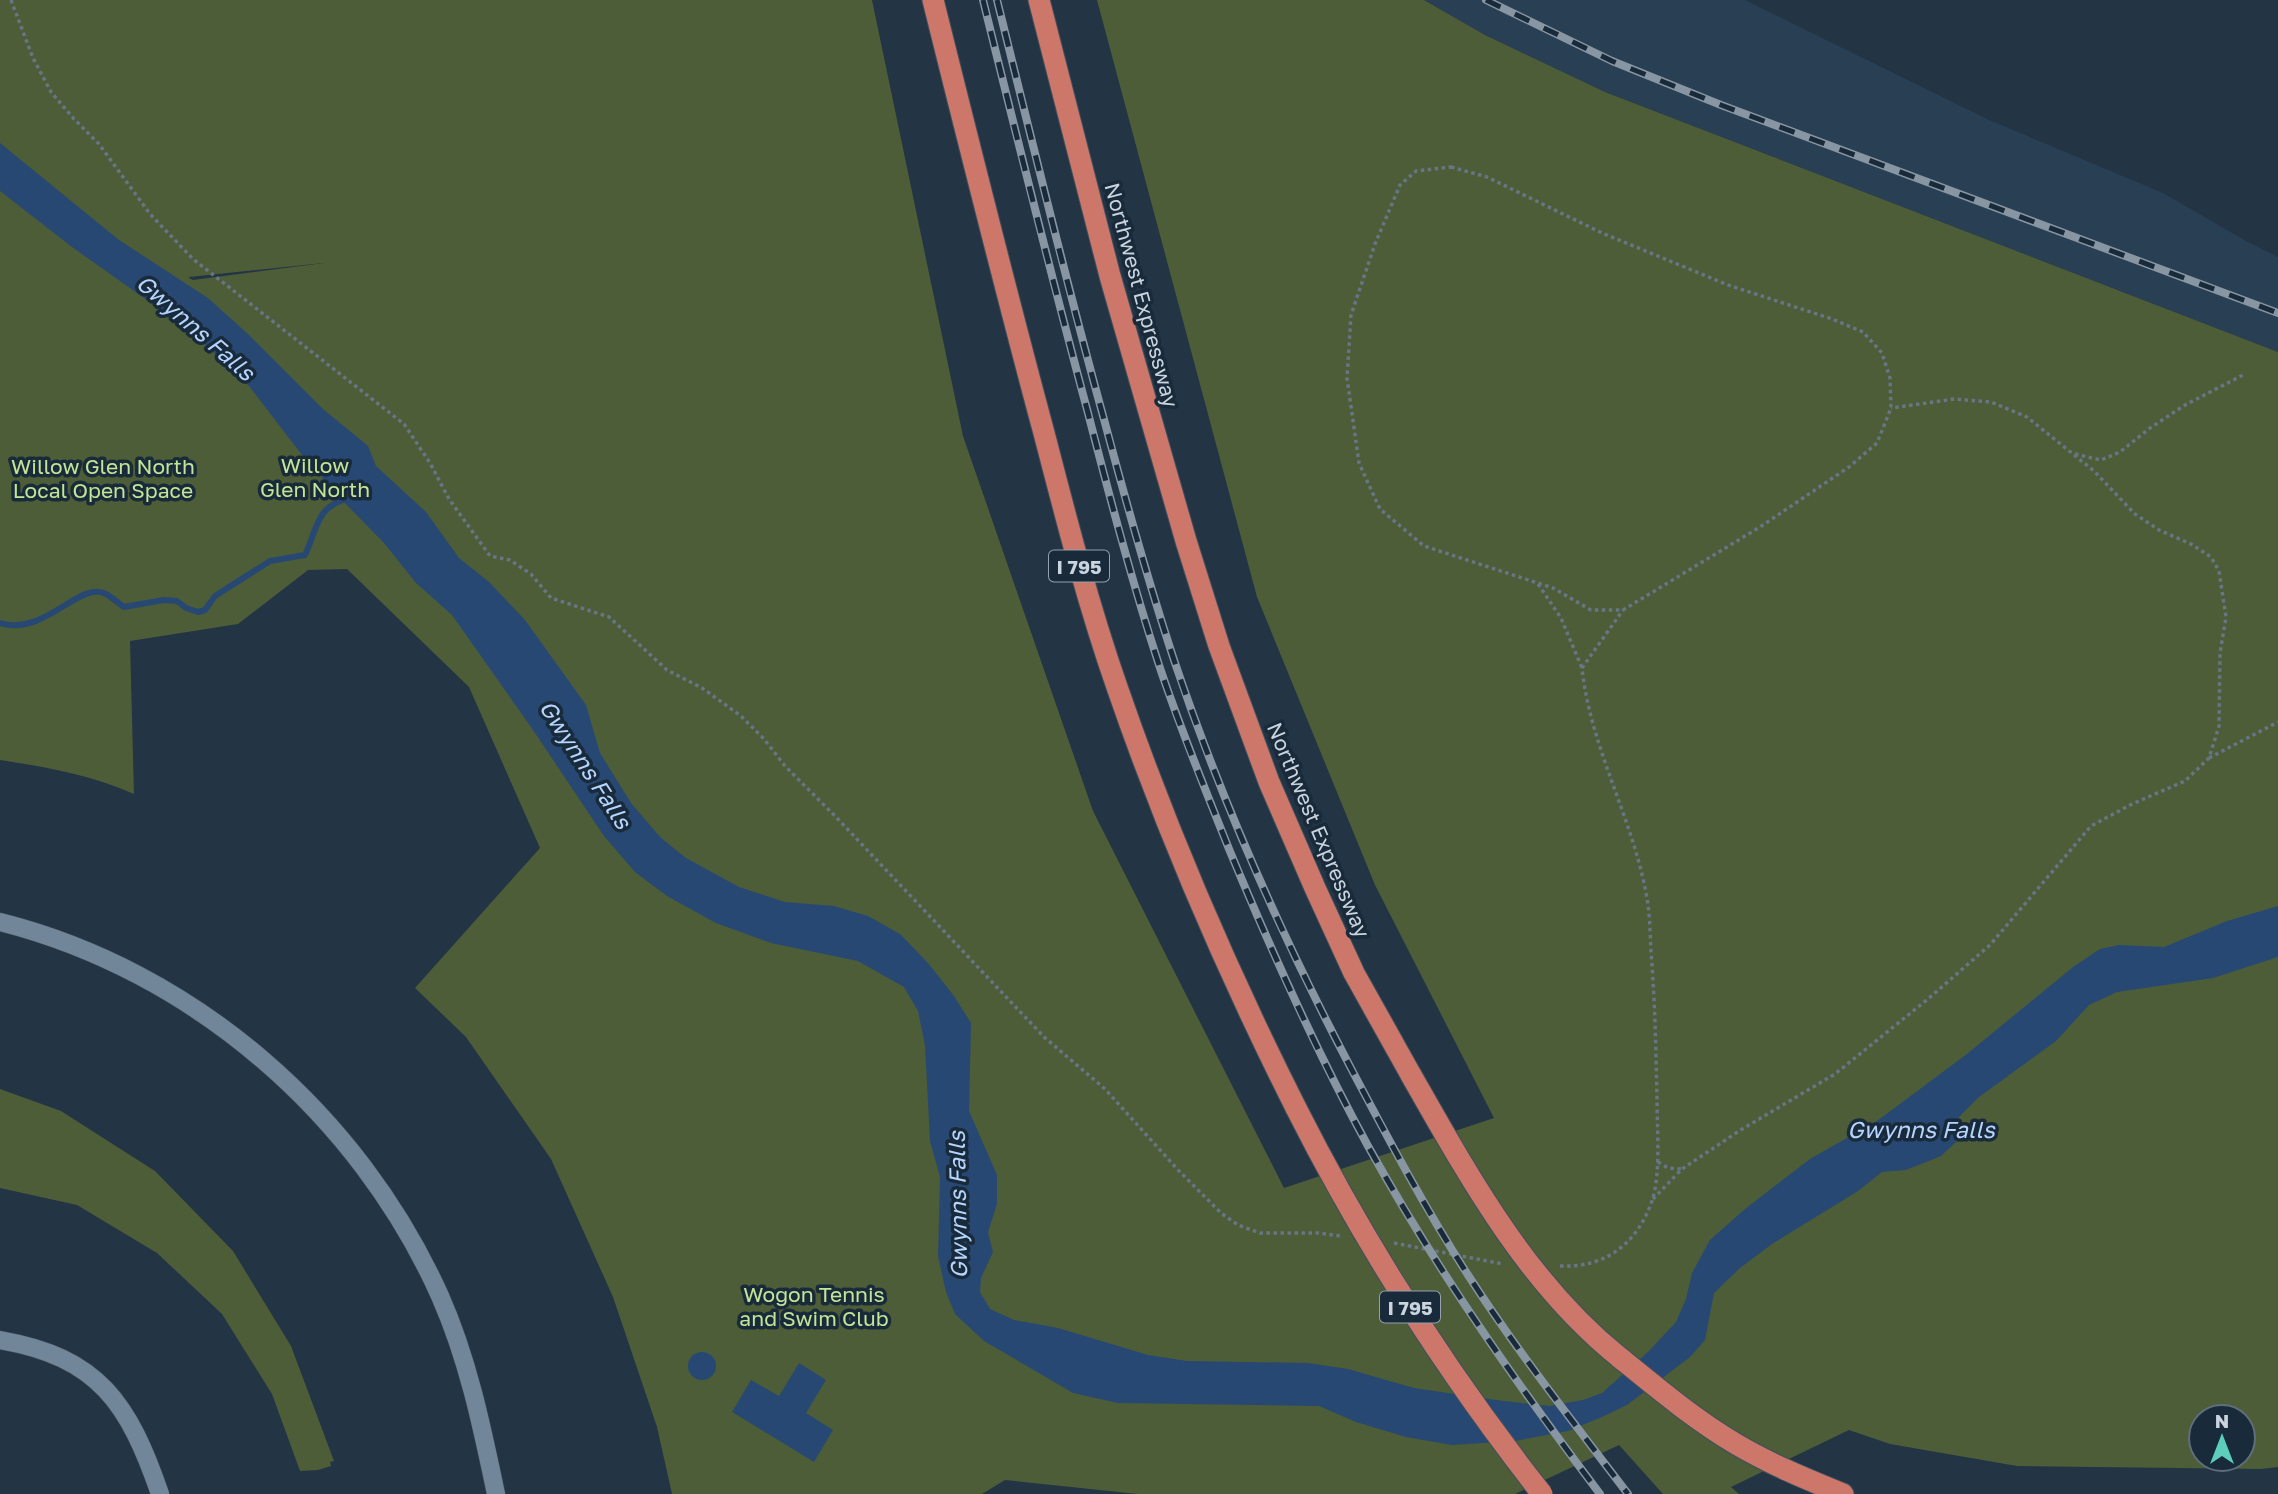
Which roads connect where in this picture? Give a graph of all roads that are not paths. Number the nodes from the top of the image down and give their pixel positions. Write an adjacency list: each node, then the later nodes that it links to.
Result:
1 (933, 0): 7 (highway, I 795, bridge)
2 (1039, 0): 8 (highway, Northwest Expressway, bridge)
3 (0, 922): 6 (street)
4 (0, 1340): 5 (street)
5 (160, 1494)
6 (496, 1494)
7 (1542, 1494)
8 (1843, 1494)

